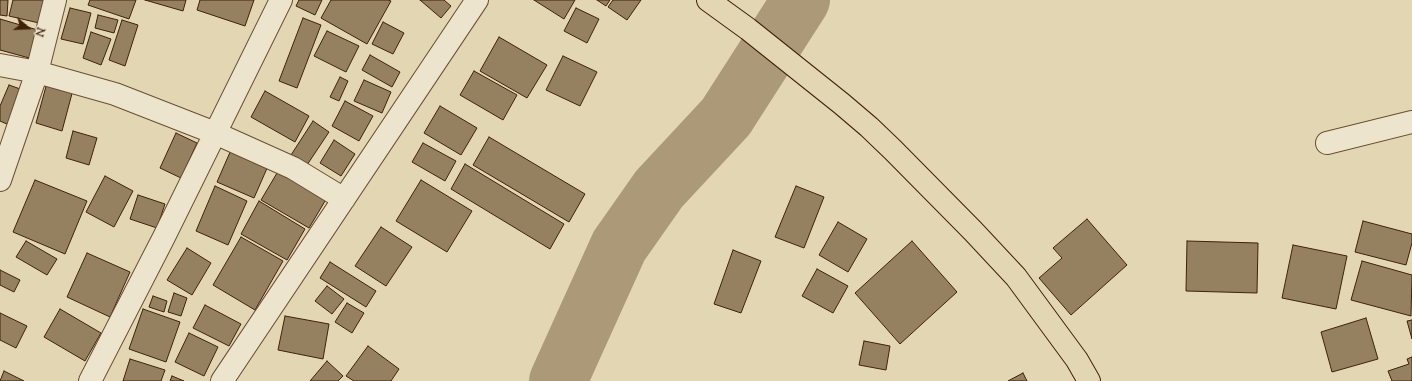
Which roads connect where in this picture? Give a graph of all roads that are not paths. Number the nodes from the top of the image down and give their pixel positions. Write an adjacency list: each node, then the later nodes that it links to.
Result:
1 (55, 0): 6 (street)
2 (281, 0): 8 (street)
3 (477, 0): 11 (street)
4 (708, 0): 14 (main road)
5 (0, 65): 6 (street)
6 (37, 72): 8 (street); 10 (street)
7 (1412, 122): 9 (street)
8 (215, 133): 11 (street); 12 (street)
9 (1327, 143)
10 (0, 180)
11 (344, 199): 13 (street)
12 (90, 381)
13 (222, 381)
14 (1089, 381)

